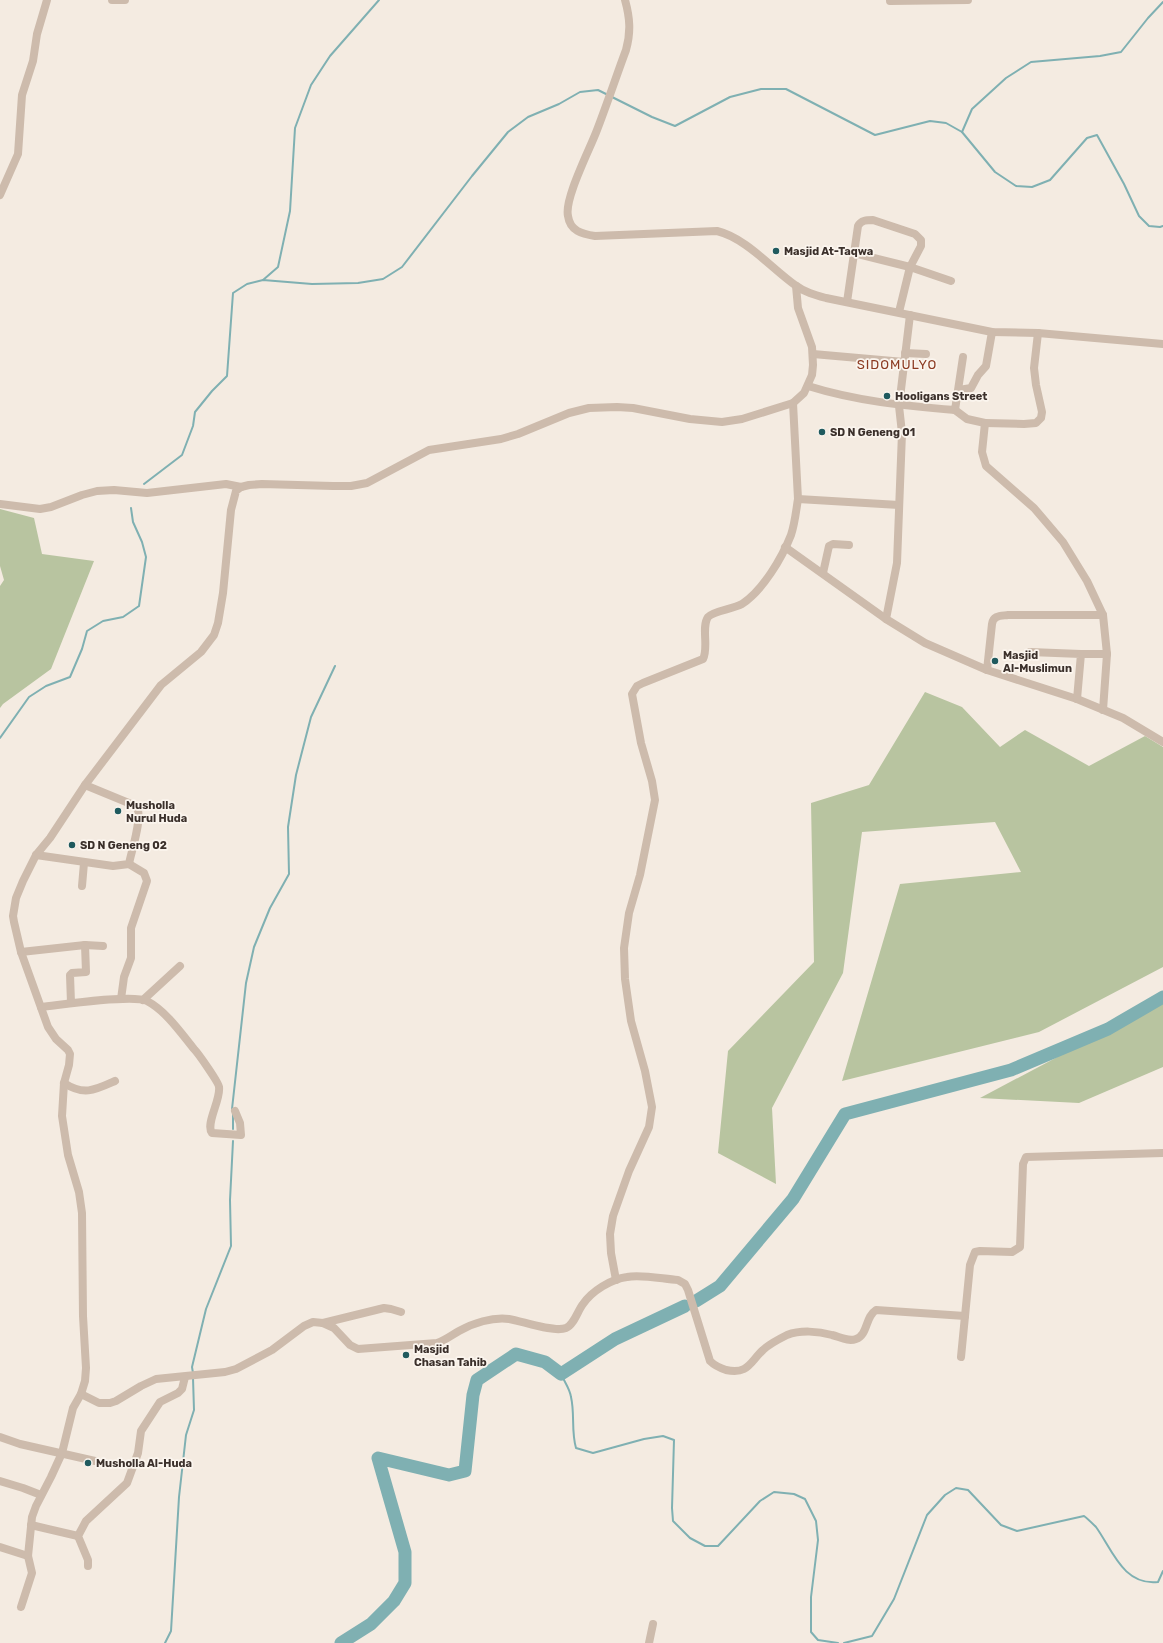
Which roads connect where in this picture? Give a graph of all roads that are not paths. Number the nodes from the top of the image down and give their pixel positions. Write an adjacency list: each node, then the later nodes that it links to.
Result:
1 (47, 0): 7 (street)
2 (112, 0): 3 (street)
3 (125, 0)
4 (625, 0): 11 (street)
5 (968, 0): 6 (street)
6 (890, 1)
7 (0, 195)
8 (854, 252): 9 (street); 9 (street); 12 (street)
9 (910, 267): 10 (street); 13 (street)
10 (951, 281)
11 (796, 286): 12 (street); 19 (street)
12 (847, 302): 13 (street)
13 (899, 312): 14 (street)
14 (910, 315): 15 (street); 18 (street)
15 (992, 332): 16 (street); 24 (street)
16 (1038, 333): 17 (street); 28 (street)
17 (1163, 344)
18 (905, 353): 20 (street); 22 (street)
19 (813, 354): 22 (street); 23 (street)
20 (926, 354)
21 (963, 357): 24 (street)
22 (904, 362): 26 (street)
23 (808, 386): 25 (street); 26 (street)
24 (959, 390): 27 (street)
25 (793, 403): 29 (street); 30 (street)
26 (899, 406): 27 (street); 32 (street)
27 (956, 410): 28 (street)
28 (985, 423): 36 (street)
29 (241, 487): 31 (street); 45 (street)
30 (798, 499): 32 (street); 34 (street)
31 (0, 504)
32 (899, 505): 37 (street)
33 (849, 545): 35 (street)
34 (785, 547): 35 (street); 62 (street)
35 (822, 573): 37 (street)
36 (1102, 615): 40 (street); 41 (street)
37 (886, 619): 41 (street)
38 (1030, 652): 39 (street)
39 (1080, 654): 40 (street); 42 (street)
40 (1107, 654): 43 (street)
41 (987, 670): 42 (street)
42 (1077, 699): 43 (street)
43 (1104, 710): 44 (street)
44 (1163, 742)
45 (85, 785): 46 (street); 48 (street)
46 (36, 855): 47 (street); 52 (street)
47 (84, 863): 48 (street); 49 (street)
48 (129, 864): 54 (street)
49 (82, 886)
50 (85, 945): 51 (street); 52 (street); 56 (street)
51 (104, 946)
52 (21, 952): 57 (street)
53 (180, 966): 55 (street)
54 (121, 1000): 55 (street); 56 (street)
55 (143, 1000): 60 (street)
56 (71, 1003): 57 (street)
57 (41, 1007): 59 (street)
58 (115, 1081): 59 (street)
59 (64, 1083): 68 (street)
60 (235, 1111)
61 (1163, 1152): 64 (street)
62 (616, 1280): 64 (street); 65 (street)
63 (401, 1312): 65 (street)
64 (965, 1316): 66 (street)
65 (323, 1323): 67 (street)
66 (961, 1357)
67 (188, 1377): 68 (street); 75 (street)
68 (81, 1394): 70 (street)
69 (0, 1437): 70 (street)
70 (62, 1453): 71 (street); 73 (street)
71 (95, 1461)
72 (0, 1481): 73 (street)
73 (41, 1495): 74 (street)
74 (31, 1525): 75 (street); 77 (street)
75 (78, 1536): 78 (street)
76 (0, 1547): 77 (street)
77 (28, 1556): 79 (street)
78 (88, 1566)
79 (21, 1607)
80 (653, 1624): 81 (street)
81 (649, 1643)

